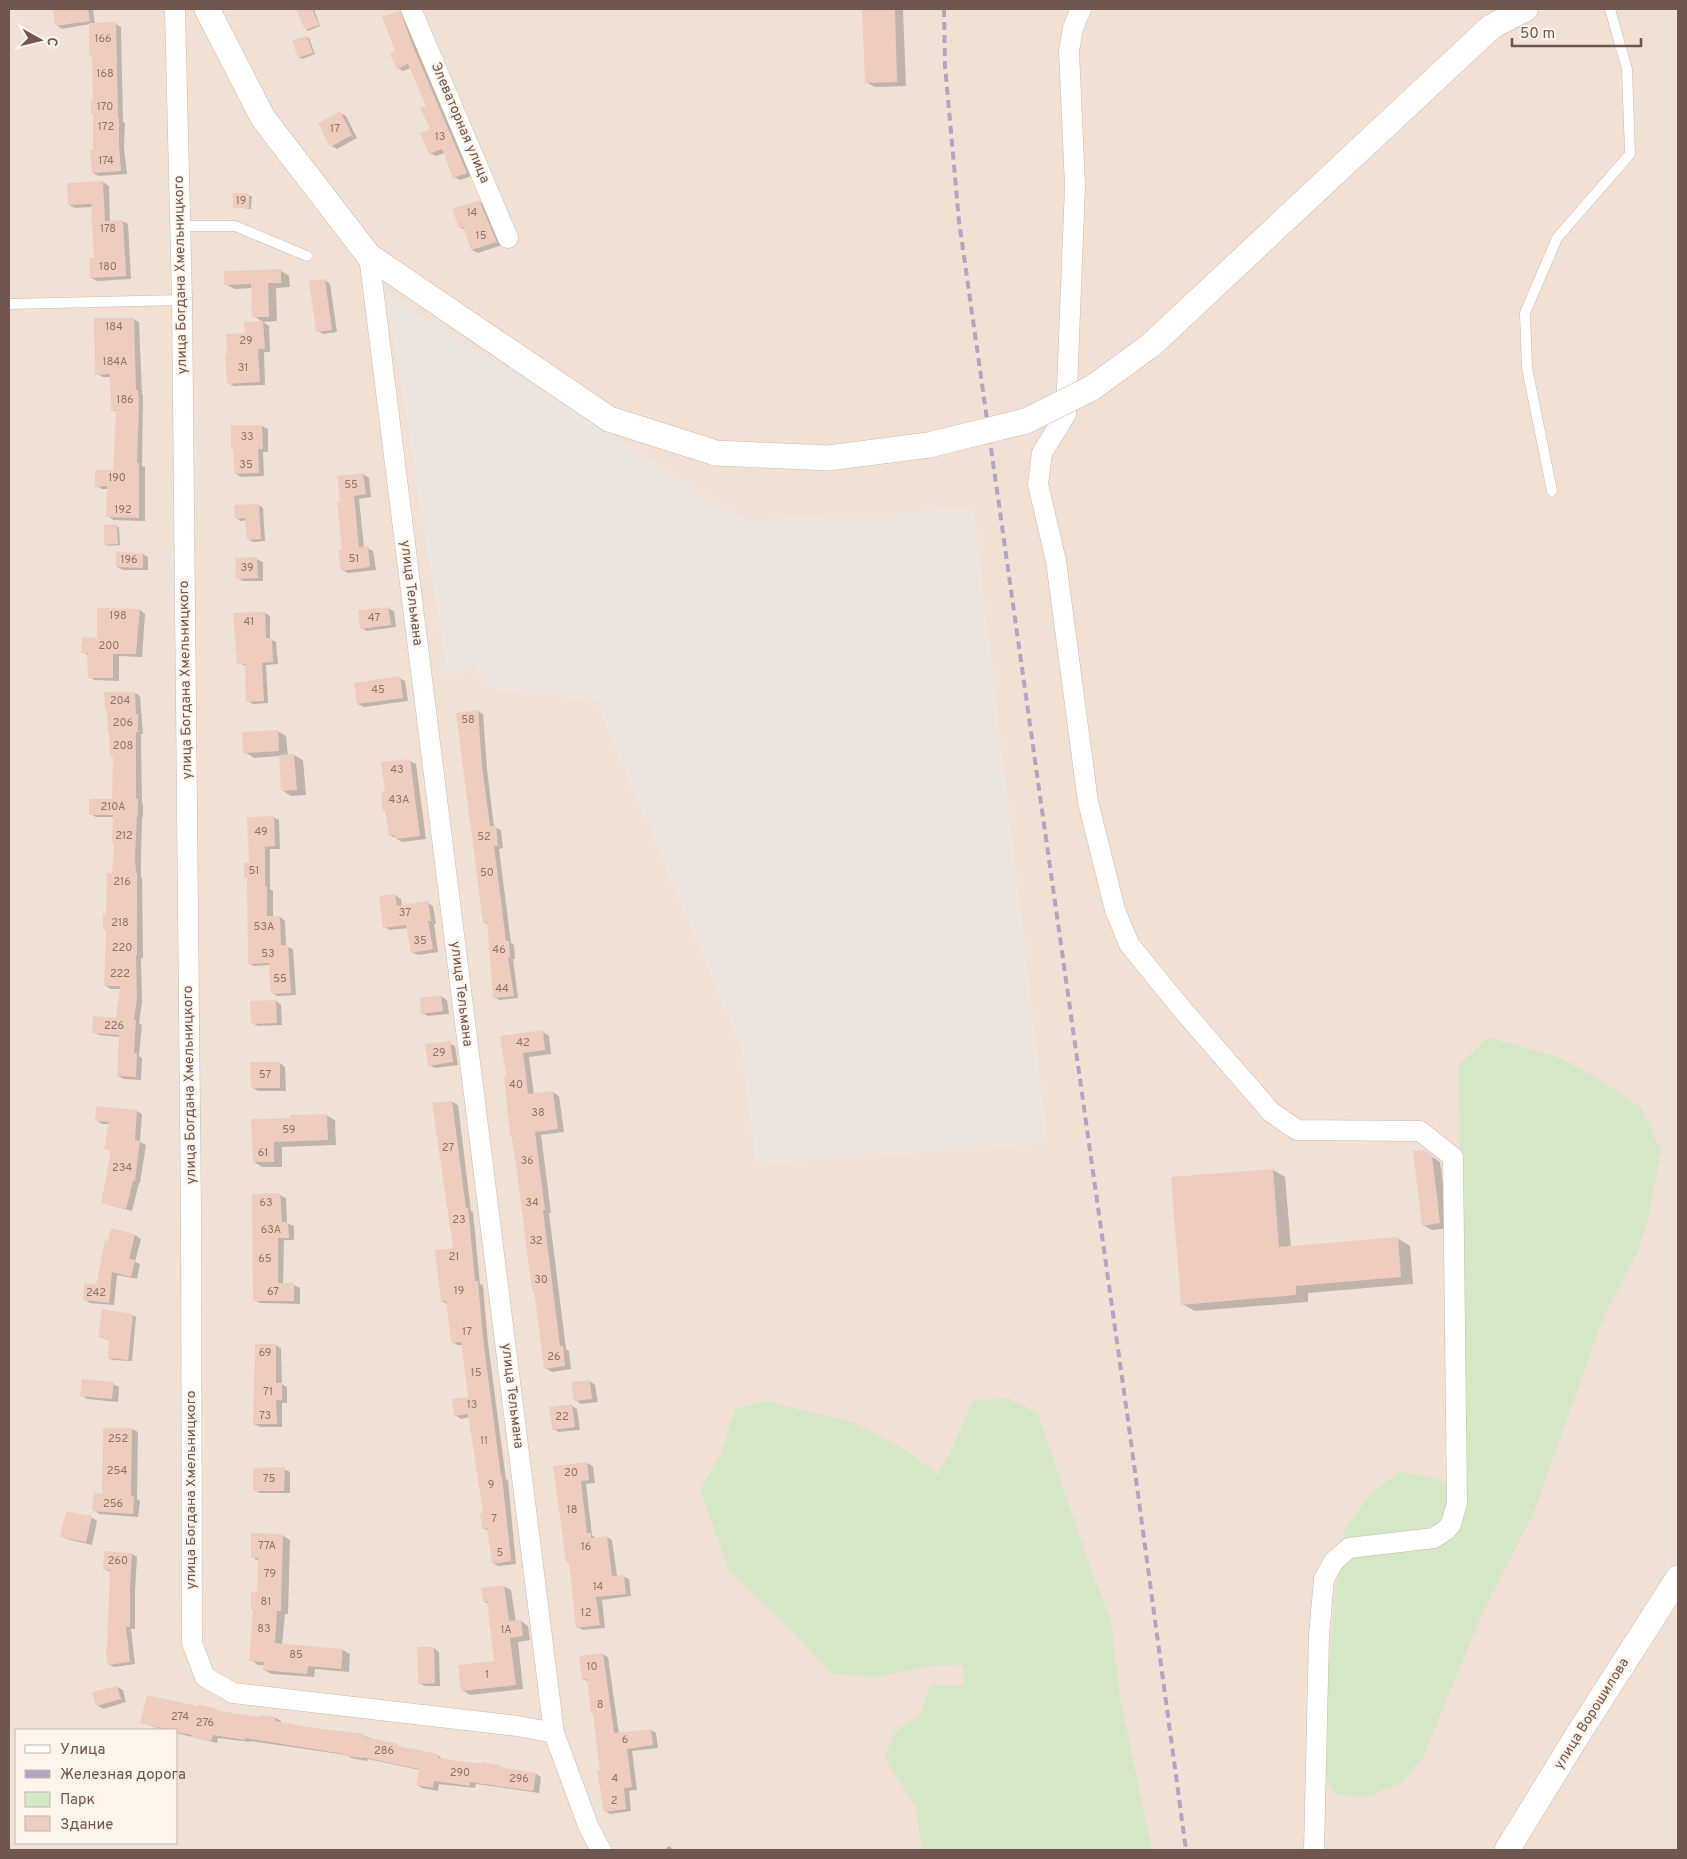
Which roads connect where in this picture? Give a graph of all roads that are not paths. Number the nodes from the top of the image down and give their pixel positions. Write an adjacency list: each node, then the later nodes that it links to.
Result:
1 (175, 9): 7 (street, улица Богдана Хмельницкого)
2 (207, 9): 10 (street)
3 (412, 9): 8 (street, Элеваторная улица)
4 (1080, 9): 17 (street)
5 (1525, 9): 10 (street, bridge)
6 (1610, 9): 13 (lane)
7 (180, 226): 9 (lane); 11 (street, улица Богдана Хмельницкого)
8 (508, 238)
9 (307, 256)
10 (368, 256): 15 (street, улица Тельмана)
11 (182, 300): 12 (lane); 15 (street, улица Богдана Хмельницкого)
12 (9, 304)
13 (1552, 491)
14 (1678, 1578): 18 (street, улица Ворошилова)
15 (554, 1733): 16 (street)
16 (601, 1850)
17 (1314, 1850)
18 (1507, 1850)

